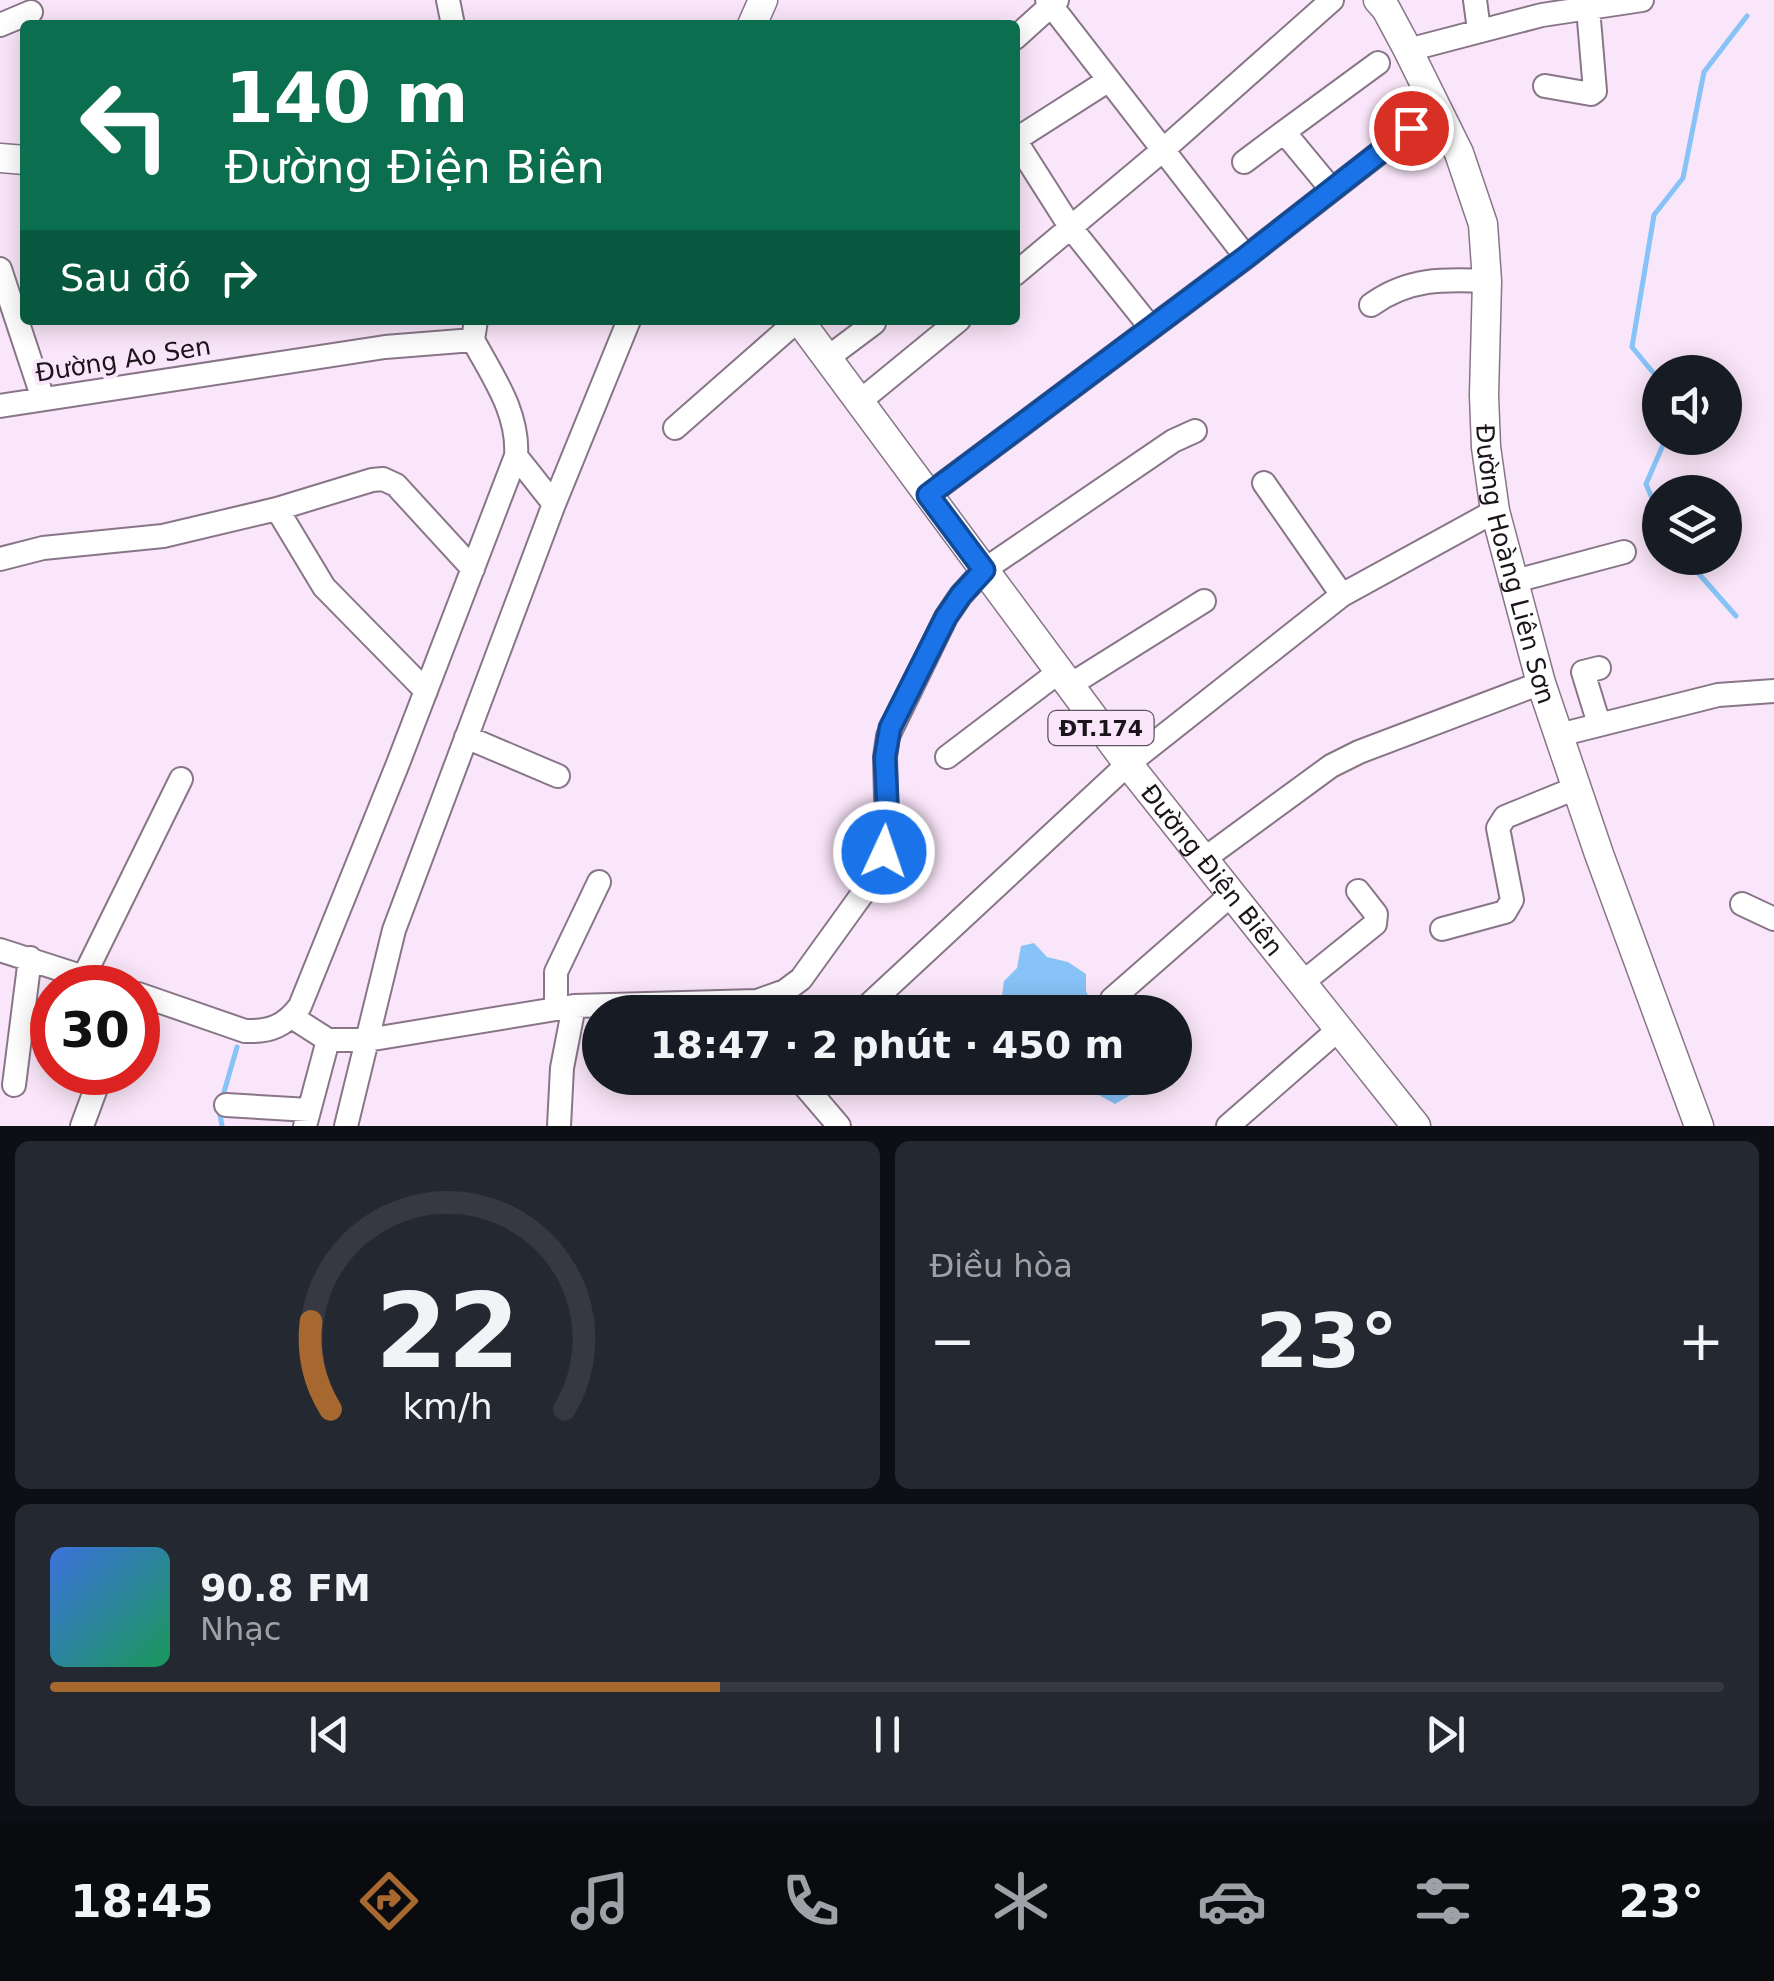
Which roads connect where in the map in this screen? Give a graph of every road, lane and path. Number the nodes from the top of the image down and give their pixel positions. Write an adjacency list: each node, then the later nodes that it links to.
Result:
1 (1332, 0): 20 (street)
2 (1378, 0): 12 (main road, Đường Hoàng Liên Sơn)
3 (1475, 0): 10 (street)
4 (1642, 0): 7 (street)
5 (1052, 2): 11 (street); 14 (street)
6 (1542, 8): 7 (street); 10 (street)
7 (1588, 8): 15 (street)
8 (31, 12): 9 (street)
9 (0, 25)
10 (1479, 30): 12 (street)
11 (1020, 33)
12 (1408, 50): 16 (main road, Đường Hoàng Liên Sơn)
13 (1378, 62): 17 (street)
14 (1109, 80): 18 (street); 20 (street)
15 (1545, 86)
16 (1438, 108): 22 (street); 27 (main road, Đường Hoàng Liên Sơn)
17 (1284, 132): 21 (street); 22 (street)
18 (1020, 137)
19 (1020, 148): 23 (street)
20 (1163, 150): 23 (street); 24 (street)
21 (1244, 162)
22 (1332, 190): 24 (street)
23 (1071, 228): 26 (street); 34 (street)
24 (1246, 257): 34 (street)
25 (0, 268): 37 (street)
26 (1020, 270)
27 (1487, 281): 28 (street); 47 (main road, Đường Hoàng Liên Sơn)
28 (1371, 305)
29 (627, 325): 45 (street)
30 (793, 325): 40 (street)
31 (802, 325): 36 (main road, Đường Điện Biên / ĐT.174)
32 (871, 325): 36 (street)
33 (953, 325): 38 (street)
34 (1152, 328): 44 (street)
35 (475, 330): 37 (street, Đường Ao Sen); 42 (street)
36 (826, 359): 38 (main road, Đường Điện Biên / ĐT.174)
37 (43, 399): 39 (street, Đường Ao Sen)
38 (859, 402): 44 (main road, Đường Điện Biên / ĐT.174)
39 (0, 406)
40 (675, 428)
41 (1195, 431): 51 (street)
42 (516, 456): 45 (street); 50 (street)
43 (1264, 484): 53 (street)
44 (928, 495): 51 (main road, Đường Điện Biên / ĐT.174)
45 (554, 504): 62 (street)
46 (278, 509): 49 (street); 50 (street); 58 (street)
47 (1495, 511): 52 (main road, Đường Hoàng Liên Sơn); 53 (street)
48 (1624, 552): 52 (street)
49 (0, 559)
50 (473, 568): 58 (street)
51 (984, 570): 56 (main road, Đường Điện Biên / ĐT.174); 80 (street)
52 (1515, 580): 57 (main road, Đường Hoàng Liên Sơn)
53 (1342, 594): 64 (street)
54 (1204, 601): 56 (street)
55 (1600, 668): 60 (street)
56 (1065, 678): 63 (street); 64 (main road, Đường Điện Biên / ĐT.174)
57 (1540, 683): 61 (main road, Đường Hoàng Liên Sơn); 68 (street)
58 (426, 691): 86 (street)
59 (1774, 691): 60 (street)
60 (1600, 724): 61 (street)
61 (1559, 735): 67 (main road, Đường Hoàng Liên Sơn)
62 (466, 736): 65 (street); 89 (street)
63 (948, 757)
64 (1128, 764): 68 (main road, Đường Điện Biên / ĐT.174); 81 (street)
65 (558, 776)
66 (181, 779): 78 (street)
67 (1576, 788): 74 (street); 101 (main road, Đường Hoàng Liên Sơn)
68 (1204, 858): 71 (main road, Đường Điện Biên / ĐT.174)
69 (599, 882): 84 (street)
70 (1358, 891): 79 (street)
71 (1232, 894): 79 (main road, Đường Điện Biên / ĐT.174); 82 (street)
72 (1742, 904): 73 (street)
73 (1774, 919)
74 (1442, 929)
75 (0, 950): 76 (street)
76 (30, 958): 77 (street); 90 (street)
77 (51, 965)
78 (89, 965)
79 (1302, 982): 87 (main road, Đường Điện Biên / ĐT.174)
80 (776, 995)
81 (879, 995)
82 (1117, 995)
83 (160, 1002): 86 (street)
84 (565, 1007): 85 (street); 89 (street); 97 (street)
85 (582, 1007)
86 (292, 1017): 88 (street)
87 (1339, 1029): 99 (street); 100 (main road, Đường Điện Biên / ĐT.174)
88 (328, 1040): 89 (street); 94 (street)
89 (367, 1040): 96 (street)
90 (14, 1085)
91 (93, 1095): 95 (street)
92 (813, 1095): 98 (street)
93 (226, 1104): 94 (street)
94 (307, 1118)
95 (82, 1126)
96 (346, 1126)
97 (558, 1126)
98 (839, 1126)
99 (1228, 1126)
100 (1416, 1126)
101 (1699, 1126)

